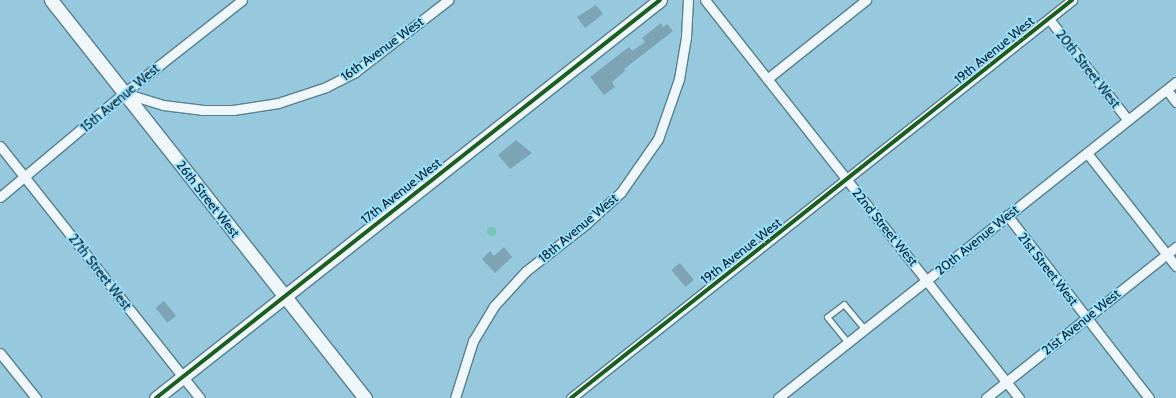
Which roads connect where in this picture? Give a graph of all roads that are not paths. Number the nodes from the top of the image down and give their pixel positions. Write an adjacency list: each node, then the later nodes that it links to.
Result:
1 (51, 0): 13 (street, 26th Street West)
2 (242, 0): 13 (street, 15th Avenue West)
3 (448, 0): 13 (street, 16th Avenue West)
4 (660, 0): 26 (street, 17th Avenue West)
5 (688, 0): 37 (street, 18th Avenue West)
6 (705, 0): 10 (street, 22nd Street West)
7 (866, 0): 10 (street)
8 (1072, 0): 9 (street, 19th Avenue West)
9 (1049, 19): 15 (street, 20th Street West); 19 (street, 19th Avenue West)
10 (767, 79): 19 (street, 22nd Street West)
11 (1176, 82): 12 (street, 20th Avenue West)
12 (1167, 90): 14 (street); 15 (street, 20th Avenue West)
13 (124, 93): 18 (street, 15th Avenue West); 26 (street, 26th Street West)
14 (1176, 102)
15 (1128, 120): 17 (street, 20th Avenue West)
16 (0, 146): 18 (street, 27th Street West)
17 (1087, 153): 21 (street, 20th Avenue West); 23 (street)
18 (25, 177): 20 (street, 15th Avenue West); 31 (street, 27th Street West)
19 (848, 180): 25 (street, 22nd Street West); 38 (street, 19th Avenue West)
20 (0, 197)
21 (1007, 216): 25 (street, 20th Avenue West); 27 (street, 21st Street West)
22 (1176, 247): 23 (street, 21st Avenue West)
23 (1167, 255): 24 (street); 27 (street, 21st Avenue West)
24 (1176, 266)
25 (928, 280): 28 (street, 20th Avenue West); 32 (street, 22nd Street West)
26 (285, 297): 31 (street, 17th Avenue West); 36 (street, 26th Street West)
27 (1086, 318): 32 (street, 21st Avenue West); 42 (street, 21st Street West)
28 (865, 329): 29 (street, 20th Avenue West); 29 (lane)
29 (848, 343): 39 (street, 20th Avenue West)
30 (0, 353): 33 (street)
31 (183, 377): 34 (street, 17th Avenue West); 35 (street, 27th Street West)
32 (1006, 382): 40 (street, 21st Avenue West); 41 (street, 22nd Street West)
33 (36, 398)
34 (156, 398)
35 (200, 398)
36 (365, 398)
37 (455, 398)
38 (571, 398)
39 (778, 398)
40 (986, 398)
41 (1019, 398)
42 (1149, 398)

